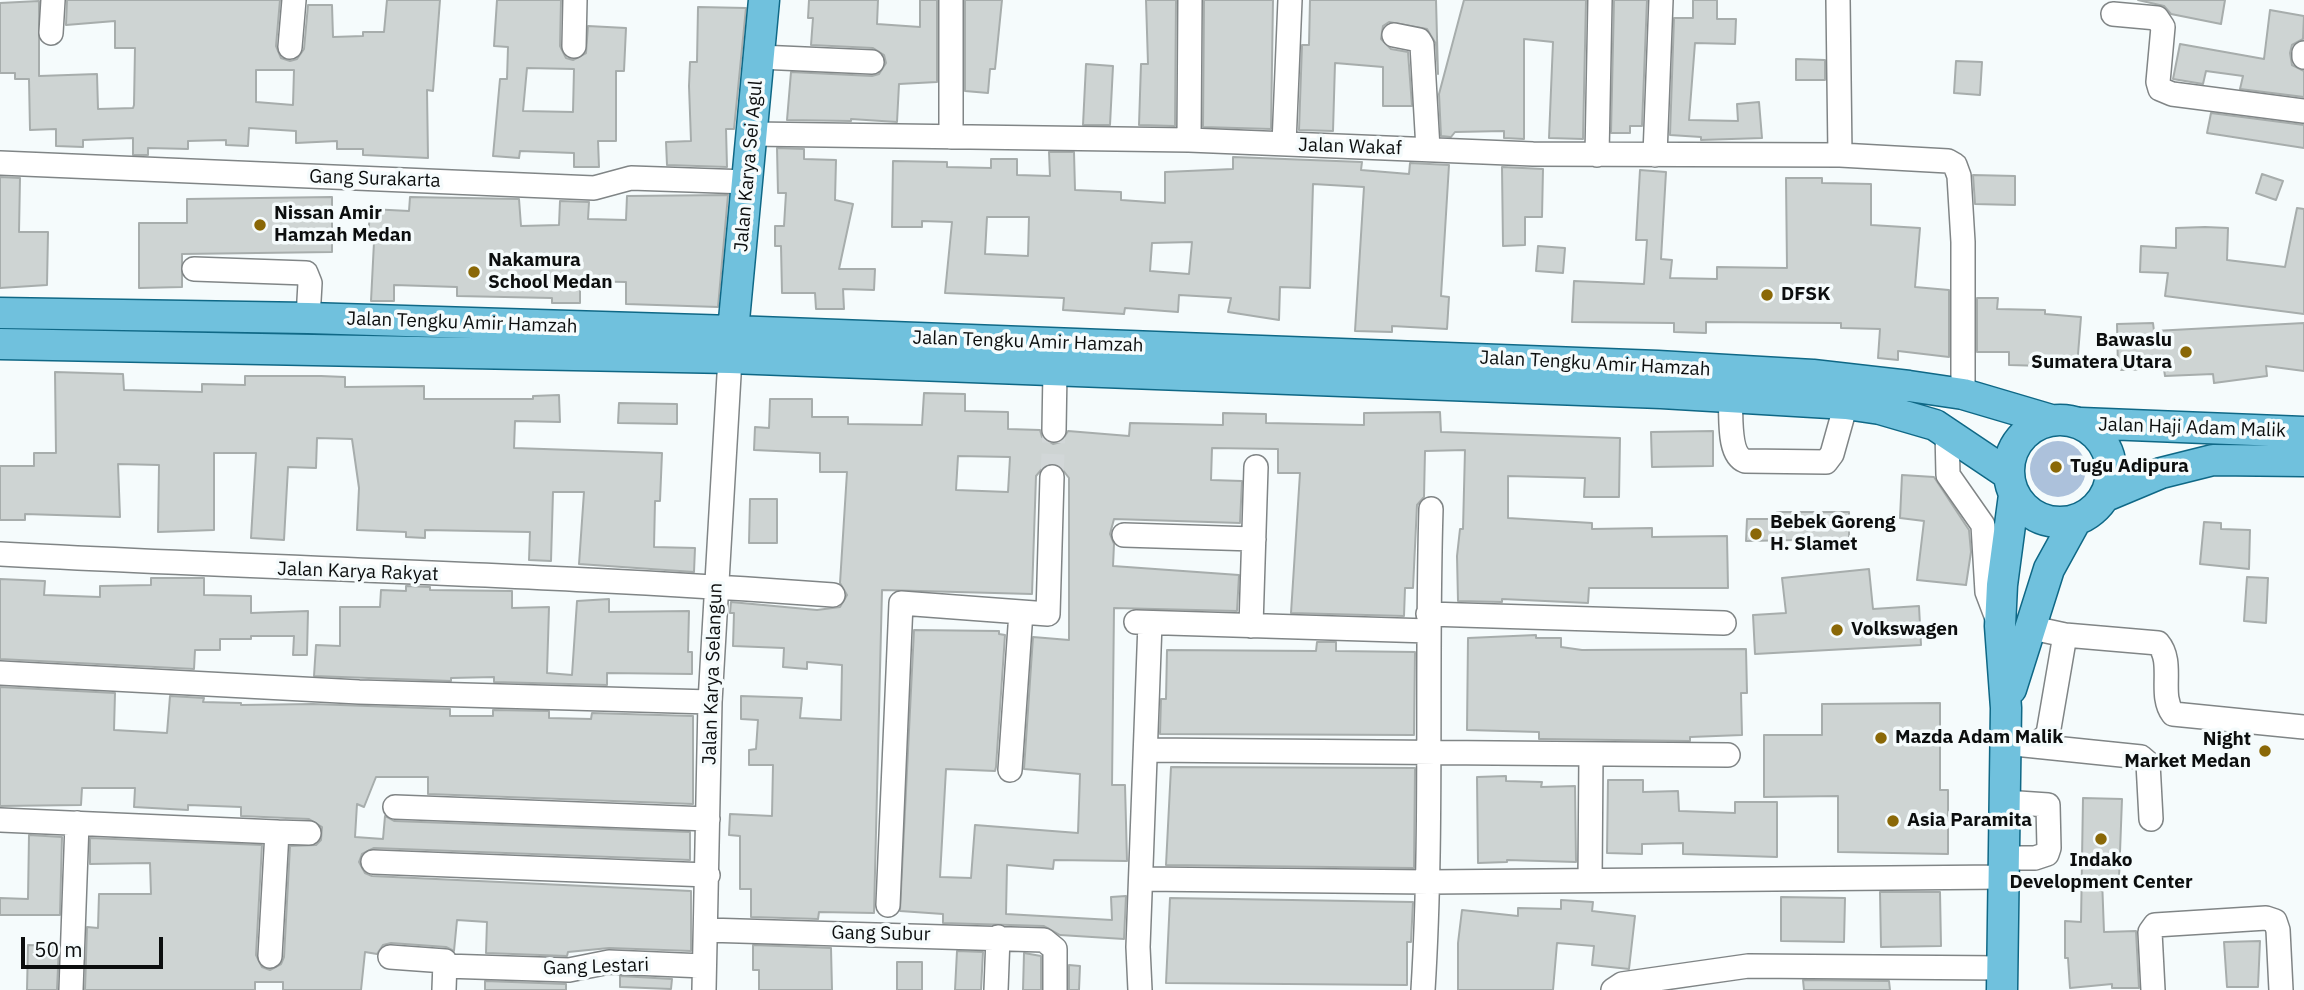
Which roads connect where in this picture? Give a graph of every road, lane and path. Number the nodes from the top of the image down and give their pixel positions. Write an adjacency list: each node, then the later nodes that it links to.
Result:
1 (53, 0): 12 (street)
2 (294, 0): 14 (street)
3 (575, 0): 15 (street)
4 (764, 0): 16 (main road, Jalan Karya Sei Agul)
5 (951, 0): 20 (street)
6 (1190, 0): 21 (street)
7 (1290, 0): 22 (street)
8 (1600, 0): 24 (street)
9 (1661, 0): 25 (street)
10 (1838, 0): 26 (street)
11 (2113, 14): 18 (street)
12 (51, 33)
13 (1394, 35): 23 (street)
14 (290, 47)
15 (574, 47)
16 (759, 57): 17 (street); 19 (main road, Jalan Karya Sei Agul)
17 (872, 62)
18 (2304, 111)
19 (752, 134): 20 (street, Jalan Wakaf); 28 (main road, Jalan Karya Sei Agul)
20 (951, 137): 21 (street, Jalan Wakaf)
21 (1189, 140): 22 (street, Jalan Wakaf)
22 (1284, 144): 23 (street, Jalan Wakaf)
23 (1428, 149): 24 (street, Jalan Wakaf)
24 (1597, 155): 25 (street, Jalan Wakaf)
25 (1655, 155): 26 (street, Jalan Wakaf)
26 (1840, 155): 38 (street, Jalan Wakaf)
27 (0, 163): 28 (street, Gang Surakarta)
28 (748, 182): 34 (main road, Jalan Karya Sei Agul)
29 (194, 269): 32 (street)
30 (0, 313): 31 (main road, Jalan Tengku Amir Hamzah)
31 (173, 316): 32 (main road, Jalan Tengku Amir Hamzah); 35 (main road)
32 (308, 318): 34 (main road, Jalan Tengku Amir Hamzah)
33 (0, 344): 35 (main road, Jalan Tengku Amir Hamzah)
34 (732, 345): 35 (main road, Jalan Tengku Amir Hamzah); 36 (main road, Jalan Tengku Amir Hamzah); 37 (main road, Jalan Tengku Amir Hamzah); 56 (street, Jalan Karya Selangun)
35 (173, 347)
36 (1300, 365): 37 (main road, Jalan Tengku Amir Hamzah); 38 (main road, Jalan Tengku Amir Hamzah); 39 (main road, Jalan Tengku Amir Hamzah)
37 (1055, 371): 43 (street)
38 (1963, 394): 41 (main road, Jalan Tengku Amir Hamzah)
39 (1730, 398): 40 (main road, Jalan Tengku Amir Hamzah); 40 (street)
40 (1846, 404): 44 (main road, Jalan Tengku Amir Hamzah)
41 (2051, 419): 42 (main road); 49 (main road)
42 (2081, 423): 45 (main road, Jalan Haji Adam Malik); 50 (main road)
43 (1054, 430)
44 (1947, 431): 49 (main road, Jalan Tengku Amir Hamzah); 62 (street)
45 (2304, 432)
46 (2304, 461): 50 (main road, Jalan Haji Adam Malik)
47 (1255, 467): 54 (street)
48 (1052, 477): 58 (street)
49 (2011, 485): 52 (main road); 62 (main road)
50 (2106, 496): 52 (main road)
51 (1431, 509): 59 (street)
52 (2076, 520): 62 (main road)
53 (1124, 536): 54 (street)
54 (1254, 539): 61 (street)
55 (0, 554): 56 (street, Jalan Karya Rakyat)
56 (715, 586): 57 (street, Jalan Karya Rakyat); 65 (street, Jalan Karya Selangun)
57 (832, 595)
58 (1021, 612): 72 (street); 87 (street)
59 (1428, 622): 60 (street); 61 (street); 69 (street)
60 (1724, 623)
61 (1251, 626): 68 (street)
62 (2014, 626): 63 (street); 67 (main road)
63 (2065, 635): 66 (street); 67 (street)
64 (0, 673): 65 (street)
65 (710, 702): 75 (street, Jalan Karya Selangun)
66 (2304, 727)
67 (2020, 745): 73 (main road); 76 (street)
68 (1147, 750): 69 (street); 84 (street)
69 (1430, 753): 70 (street); 86 (street)
70 (1591, 754): 71 (street); 85 (street)
71 (1728, 755)
72 (1010, 770)
73 (2004, 802): 82 (main road); 82 (street)
74 (395, 807): 75 (street)
75 (708, 819): 83 (street, Jalan Karya Selangun)
76 (2151, 819)
77 (0, 820): 78 (street)
78 (77, 823): 79 (street); 95 (street)
79 (277, 832): 80 (street); 90 (street)
80 (309, 833)
81 (373, 862): 83 (street)
82 (2004, 868): 85 (street); 94 (main road)
83 (708, 875): 88 (street, Jalan Karya Selangun)
84 (1142, 879): 86 (street); 100 (street)
85 (1590, 880): 86 (street)
86 (1429, 882): 101 (street)
87 (888, 905)
88 (706, 930): 89 (street, Gang Subur); 93 (street, Jalan Karya Selangun)
89 (998, 937): 98 (street); 99 (street, Gang Subur)
90 (270, 956)
91 (390, 957): 92 (street, Gang Lestari)
92 (446, 966): 93 (street, Gang Lestari); 96 (street)
93 (704, 966): 97 (street, Jalan Karya Selangun)
94 (2002, 979): 102 (street)
95 (72, 990)
96 (444, 990)
97 (704, 990)
98 (996, 990)
99 (1055, 990)
100 (1140, 990)
101 (1423, 990)
102 (1613, 990)
103 (2153, 990): 104 (street)
104 (2281, 990)

